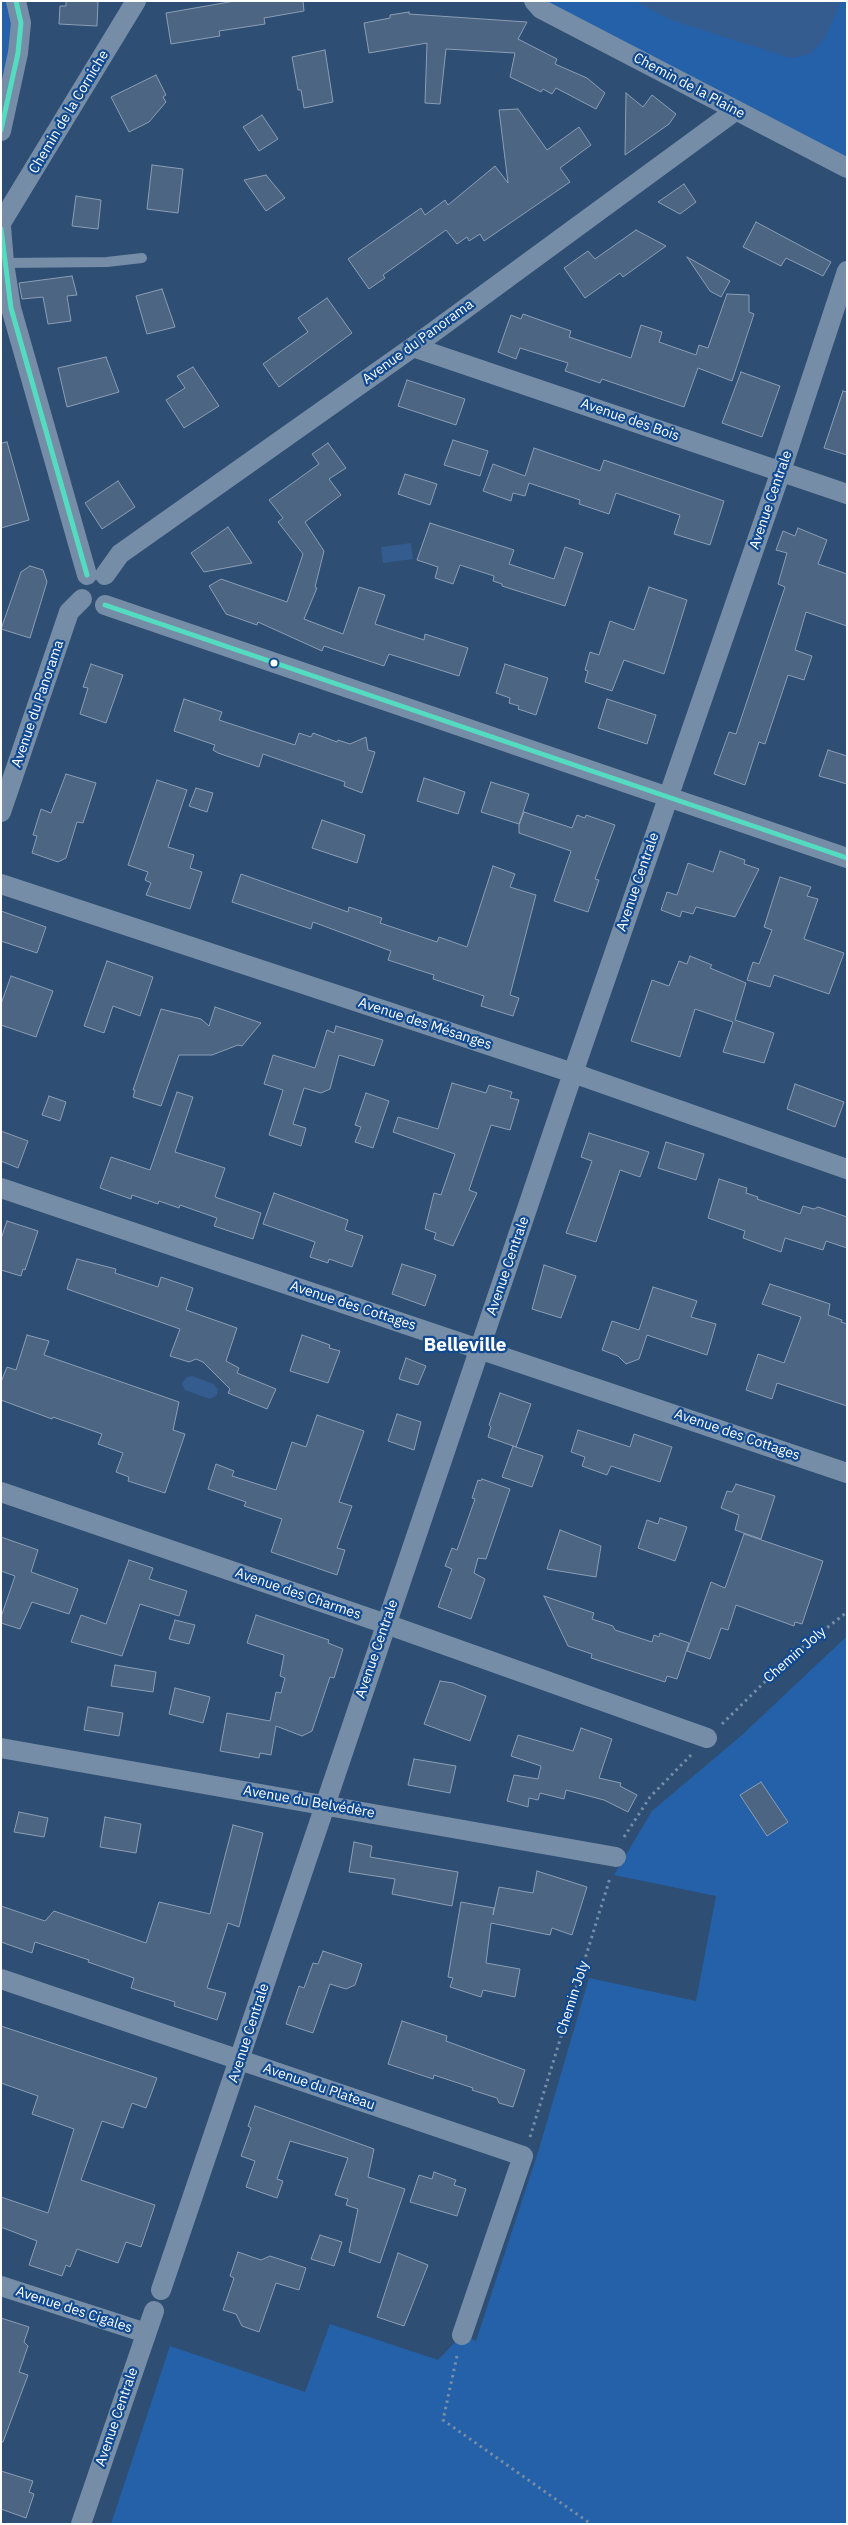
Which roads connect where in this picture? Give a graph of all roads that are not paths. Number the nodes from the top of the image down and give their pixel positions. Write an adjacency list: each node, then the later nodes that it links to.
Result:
1 (16, 1): 5 (street)
2 (136, 1): 7 (street, Chemin de la Corniche)
3 (534, 1): 4 (street, Chemin de la Plaine)
4 (735, 111): 6 (street, Chemin de la Plaine); 11 (street, Avenue du Panorama)
5 (1, 131)
6 (847, 168)
7 (1, 224): 9 (street)
8 (142, 258): 9 (lane)
9 (4, 263): 14 (street)
10 (847, 270): 12 (street, Avenue Centrale)
11 (413, 347): 12 (street, Avenue des Bois); 14 (street, Avenue du Panorama)
12 (781, 472): 13 (street, Avenue des Bois); 17 (street, Avenue Centrale)
13 (847, 494)
14 (96, 575): 15 (street); 16 (street)
15 (82, 599): 16 (street); 18 (street, Avenue du Panorama)
16 (105, 605): 17 (street)
17 (668, 797): 19 (street); 21 (street, Avenue Centrale)
18 (1, 812)
19 (847, 858)
20 (1, 884): 21 (street, Avenue des Mésanges)
21 (572, 1073): 22 (street, Avenue des Mésanges); 24 (street, Avenue Centrale)
22 (847, 1169)
23 (1, 1188): 24 (street, Avenue des Cottages)
24 (480, 1348): 25 (street, Avenue des Cottages); 27 (street, Avenue Centrale)
25 (847, 1473)
26 (1, 1492): 27 (street, Avenue des Charmes)
27 (386, 1624): 28 (street, Avenue des Charmes); 30 (street, Avenue Centrale)
28 (707, 1738)
29 (1, 1748): 30 (street, Avenue du Belvédère)
30 (324, 1804): 31 (street, Avenue du Belvédère); 33 (street, Avenue Centrale)
31 (616, 1857)
32 (1, 1979): 33 (street, Avenue du Plateau)
33 (240, 2061): 35 (street, Avenue Centrale); 38 (street, Avenue du Plateau)
34 (1, 2286): 37 (street, Avenue des Cigales)
35 (161, 2290)
36 (154, 2311): 37 (street, Avenue Centrale)
37 (146, 2334): 39 (street, Avenue Centrale)
38 (462, 2335)
39 (81, 2524)

